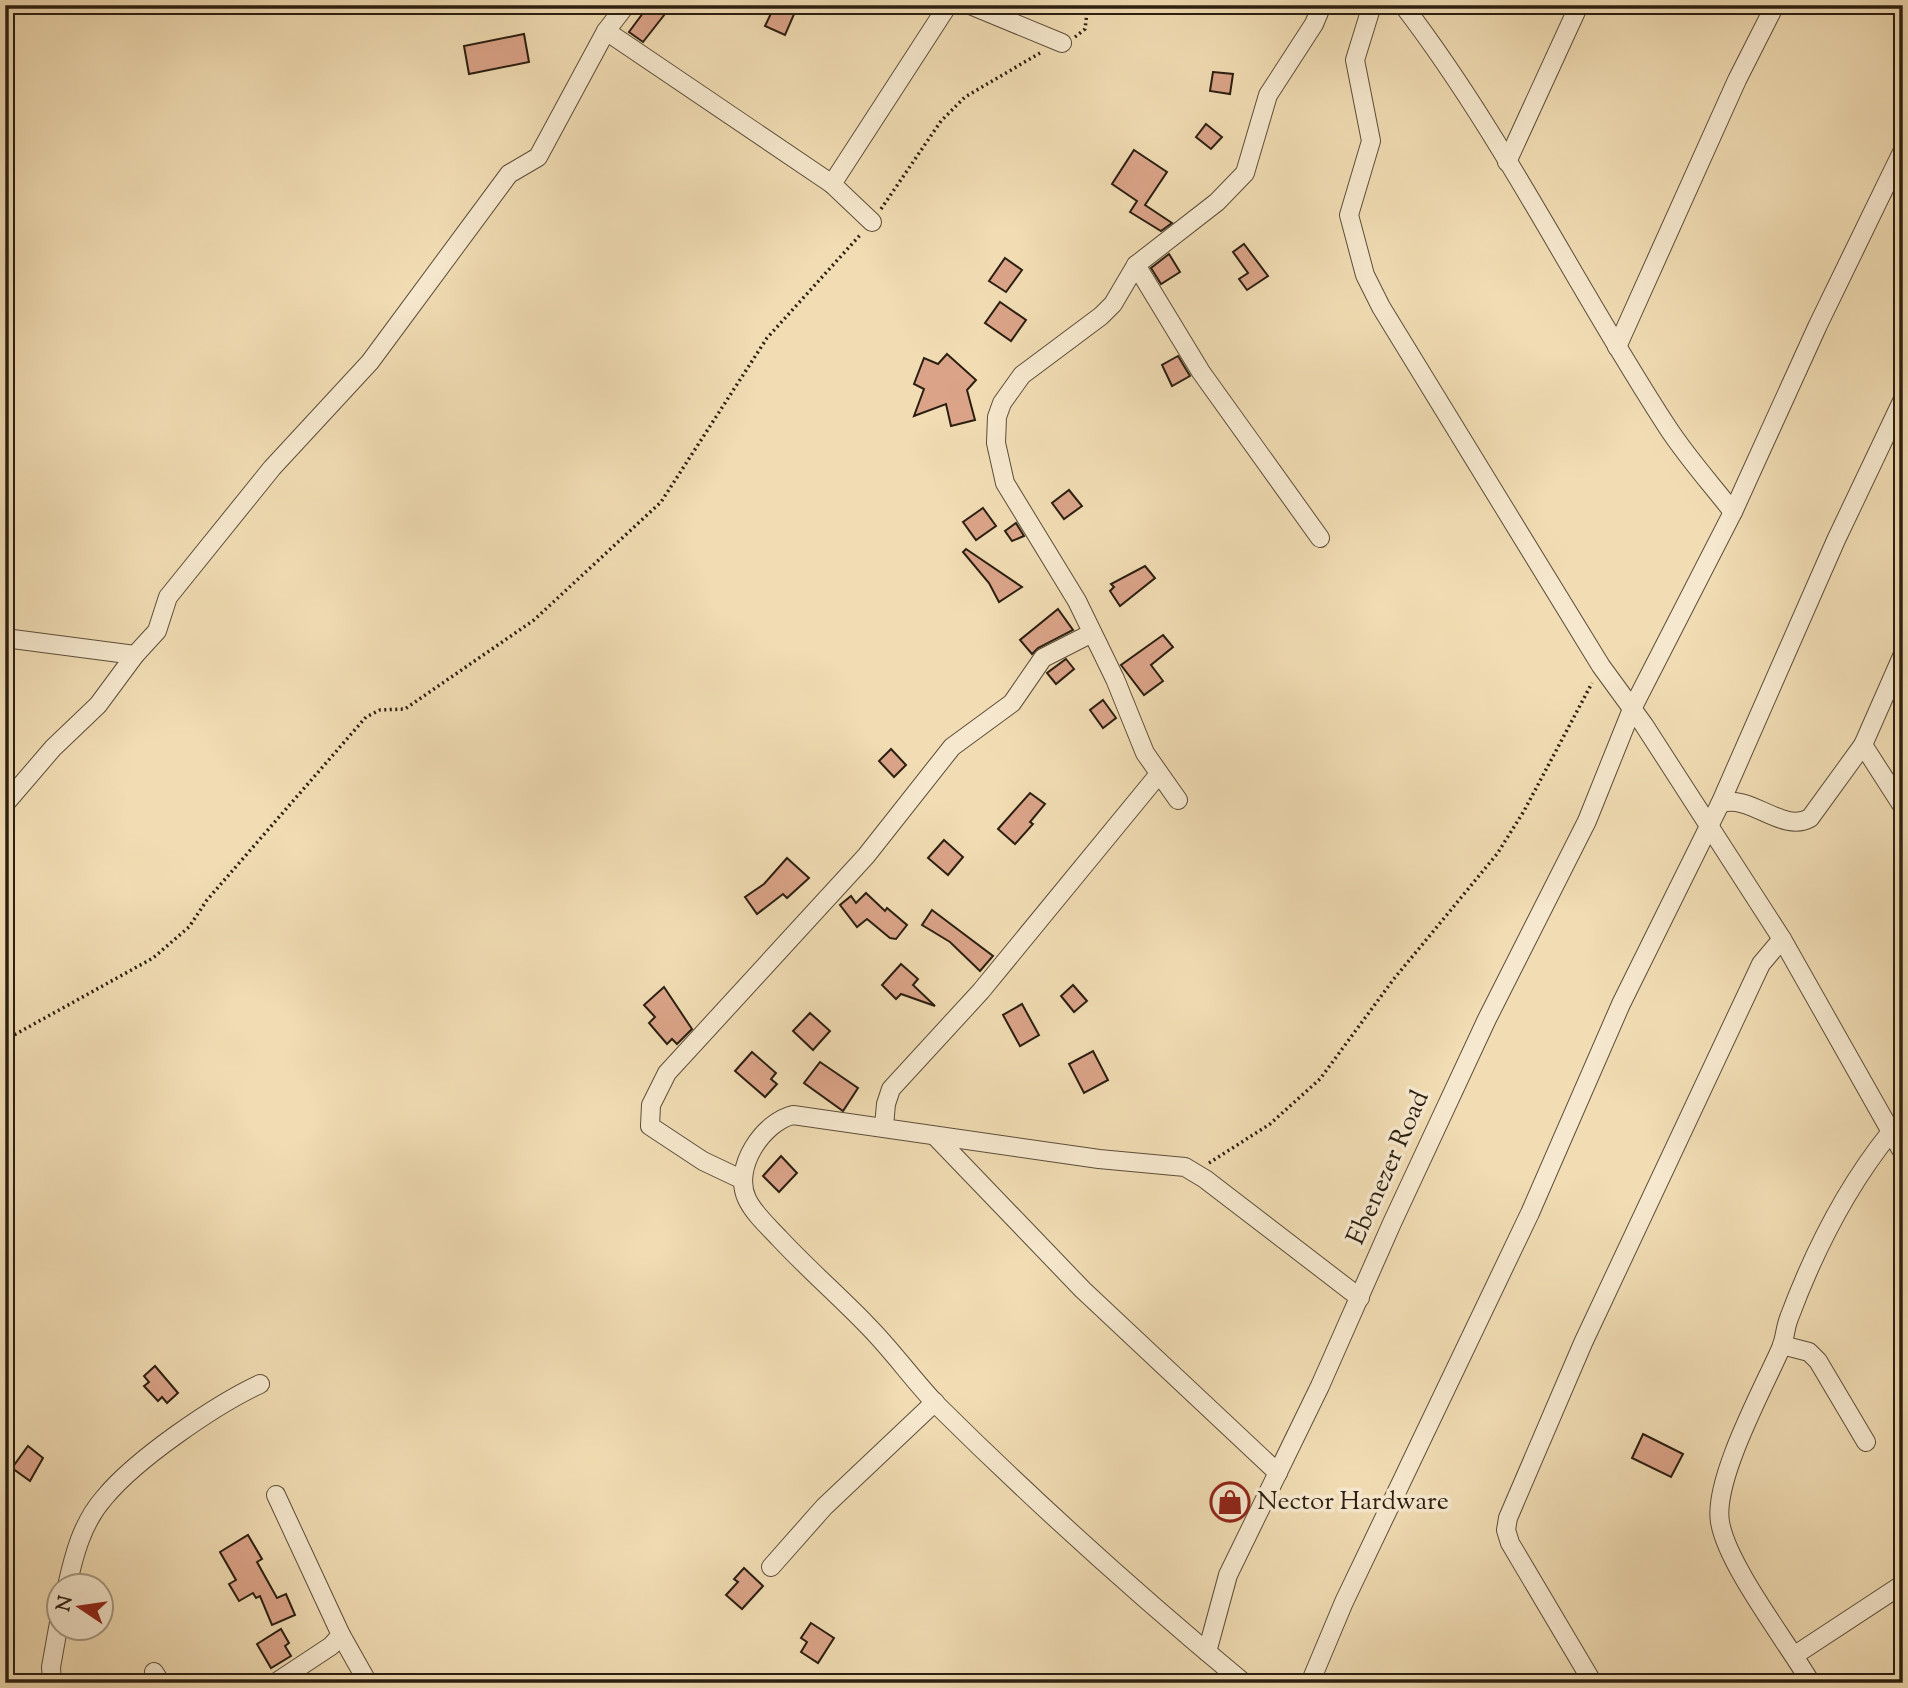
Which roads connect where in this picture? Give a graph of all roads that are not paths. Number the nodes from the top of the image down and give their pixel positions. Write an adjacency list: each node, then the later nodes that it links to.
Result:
1 (626, 5): 9 (street)
2 (948, 5): 13 (street)
3 (970, 5): 10 (street)
4 (1322, 5): 15 (street)
5 (1372, 5): 24 (street)
6 (1403, 5): 12 (street)
7 (1579, 5): 12 (street)
8 (1775, 5): 16 (street)
9 (606, 31): 13 (street); 23 (street)
10 (1062, 43)
11 (1903, 150): 18 (street, Ebenezer Road)
12 (1507, 162): 16 (street)
13 (832, 184): 14 (street)
14 (872, 222)
15 (1136, 265): 19 (street); 20 (street)
16 (1617, 348): 18 (street)
17 (1903, 399): 29 (street)
18 (1733, 512): 24 (street, Ebenezer Road)
19 (1320, 538)
20 (1092, 633): 26 (street); 37 (street)
21 (5, 638): 23 (street)
22 (1903, 654): 25 (street)
23 (135, 655): 28 (street)
24 (1632, 709): 31 (street); 38 (street, Ebenezer Road)
25 (1863, 745): 29 (street); 30 (street)
26 (1159, 774): 27 (street); 33 (street)
27 (1178, 800)
28 (5, 804)
29 (1720, 804): 31 (street)
30 (1903, 807)
31 (1708, 825): 32 (street); 56 (street)
32 (1782, 939): 34 (street); 57 (street)
33 (884, 1126): 35 (street); 37 (street)
34 (1890, 1133): 36 (street); 39 (street)
35 (935, 1136): 38 (street); 43 (street)
36 (1903, 1153)
37 (743, 1180): 41 (street)
38 (1360, 1298): 43 (street, Ebenezer Road)
39 (1783, 1345): 42 (street); 51 (street)
40 (261, 1384): 46 (street)
41 (935, 1402): 45 (street); 50 (street)
42 (1866, 1442)
43 (1278, 1473): 50 (street, Ebenezer Road)
44 (276, 1495): 48 (street)
45 (771, 1567)
46 (71, 1572)
47 (1903, 1584): 51 (street)
48 (341, 1635): 53 (street); 54 (street)
49 (56, 1642): 52 (street)
50 (1207, 1652): 55 (street)
51 (1795, 1656): 58 (street)
52 (52, 1683)
53 (275, 1683)
54 (368, 1683)
55 (1244, 1683)
56 (1310, 1683)
57 (1593, 1683)
58 (1811, 1683)

